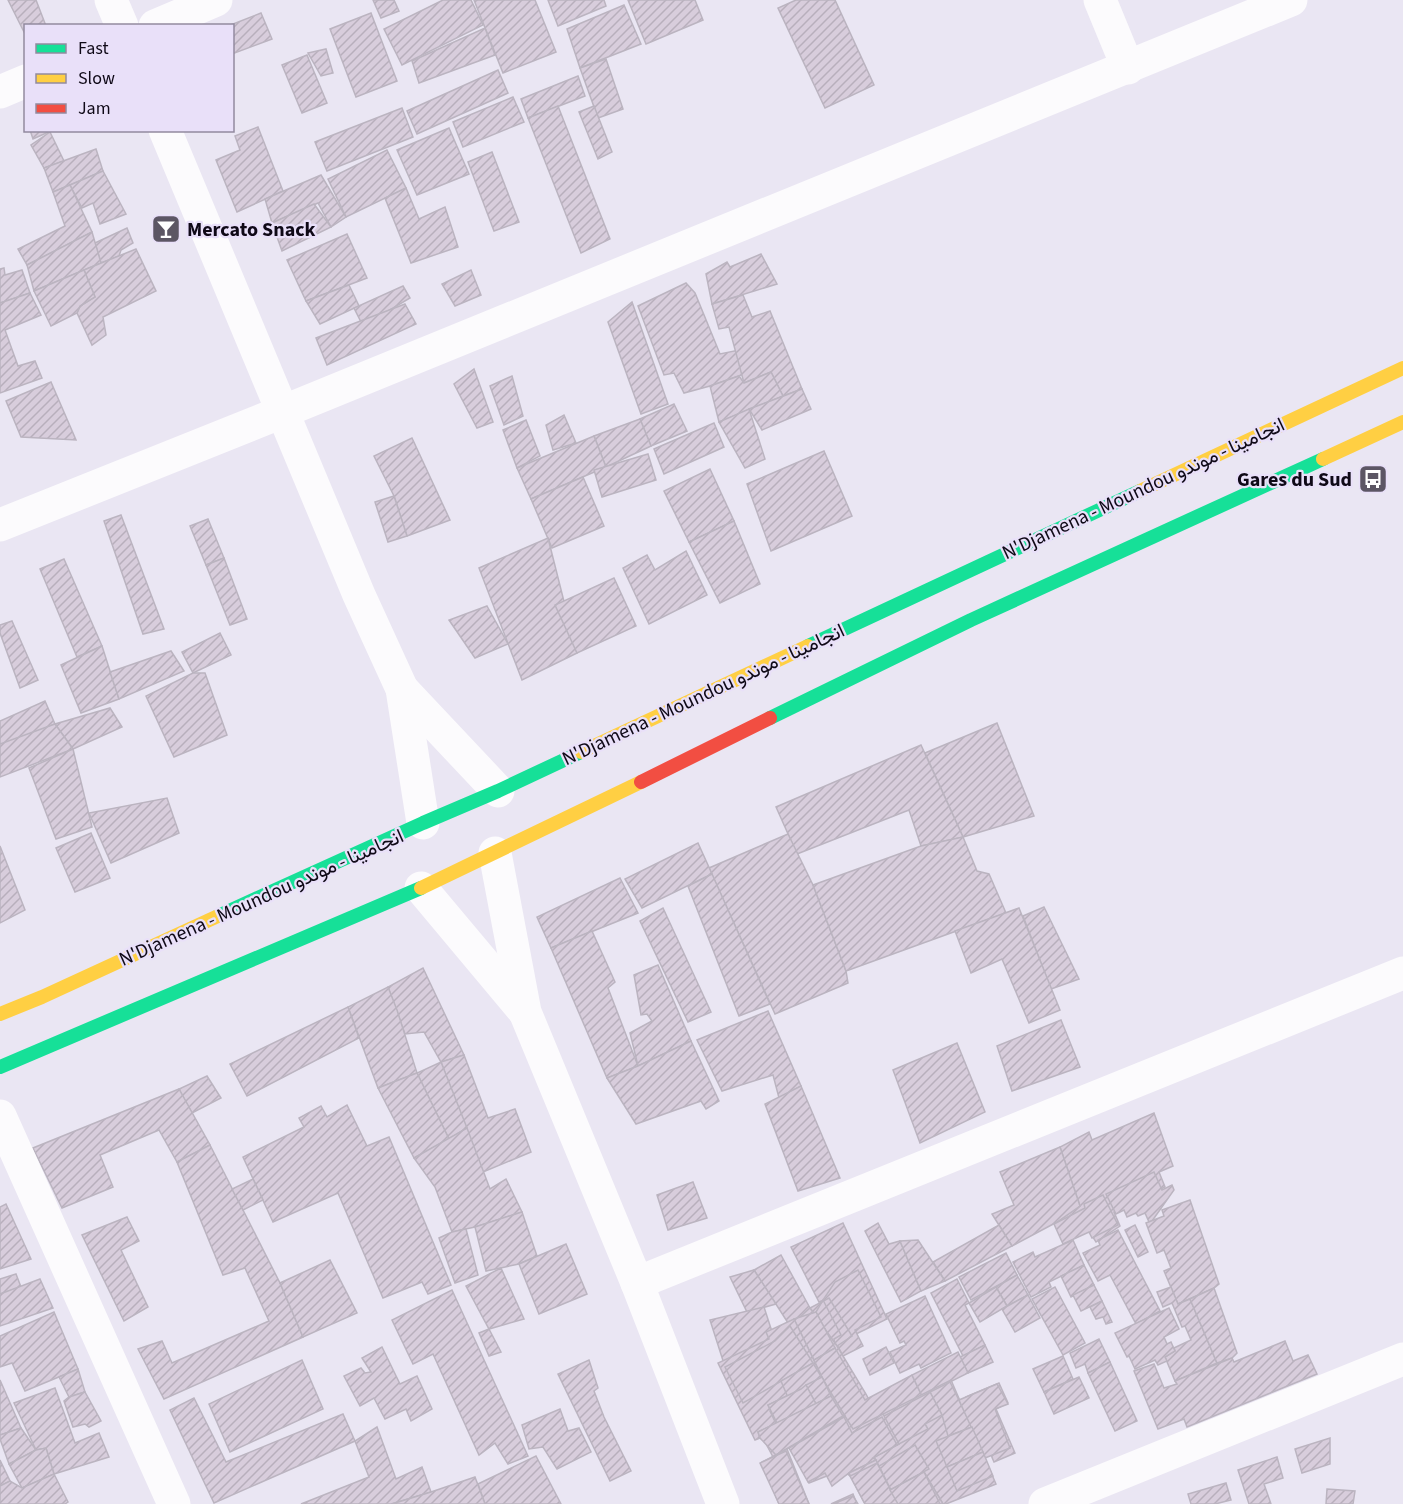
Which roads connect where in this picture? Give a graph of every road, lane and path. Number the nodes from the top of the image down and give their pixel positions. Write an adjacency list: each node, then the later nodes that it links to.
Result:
1 (111, 0): 5 (street)
2 (216, 0): 6 (street)
3 (1100, 0): 7 (street)
4 (1291, 0): 7 (street)
5 (121, 24)
6 (160, 24)
7 (1128, 68): 12 (street)
8 (24, 82): 9 (street)
9 (0, 92)
10 (166, 132): 12 (street)
11 (1403, 368): 16 (main road, N'Djamena - Moundou انجامينا - موندو)
12 (282, 412): 14 (street); 15 (street)
13 (1403, 422): 18 (main road)
14 (0, 525)
15 (402, 689): 16 (street); 17 (street)
16 (498, 791): 17 (main road, N'Djamena - Moundou انجامينا - موندو)
17 (423, 823): 22 (main road, N'Djamena - Moundou انجامينا - موندو)
18 (495, 853): 19 (main road); 21 (street)
19 (421, 888): 21 (street); 23 (main road)
20 (1403, 973): 25 (street)
21 (525, 1012): 25 (street)
22 (0, 1014)
23 (0, 1067)
24 (0, 1116): 27 (street)
25 (637, 1283): 28 (street)
26 (1403, 1359): 29 (street)
27 (174, 1504)
28 (723, 1504)
29 (1045, 1504)

